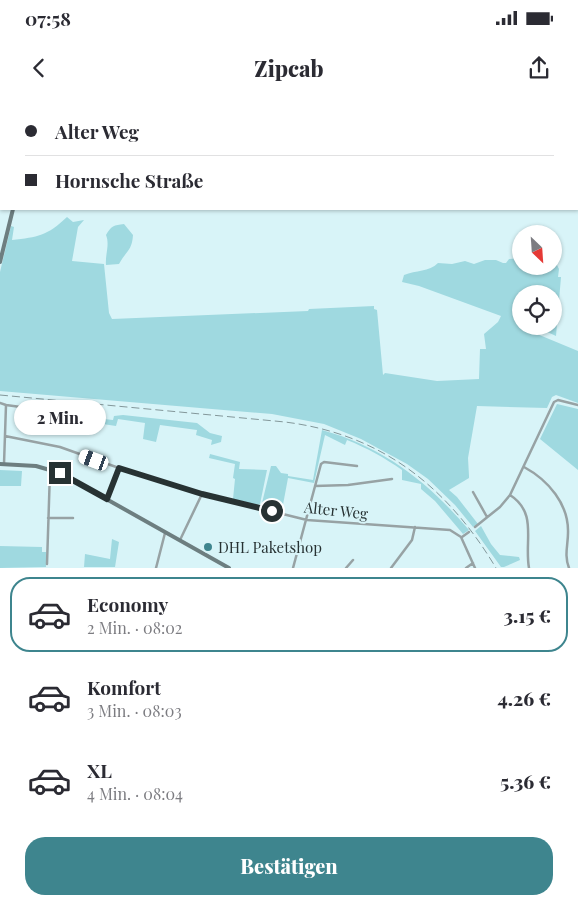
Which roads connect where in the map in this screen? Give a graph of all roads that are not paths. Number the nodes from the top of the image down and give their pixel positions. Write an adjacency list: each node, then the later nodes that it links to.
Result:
1 (13, 210): 2 (main road)
2 (0, 262)
3 (0, 403): 4 (street)
4 (6, 405): 6 (street); 7 (street)
5 (578, 405): 10 (street)
6 (28, 408)
7 (5, 436): 8 (street); 11 (street, Alter Weg)
8 (2, 464): 12 (main road)
9 (357, 466): 14 (street)
10 (524, 467): 17 (street); 40 (street)
11 (119, 468): 16 (street, Alter Weg); 18 (street)
12 (51, 469): 18 (main road); 19 (street)
13 (392, 479): 14 (street)
14 (315, 486): 22 (street)
15 (474, 492): 21 (street)
16 (202, 494): 22 (street, Alter Weg); 28 (street)
17 (510, 495): 21 (street); 39 (street)
18 (107, 499): 25 (main road)
19 (48, 518): 20 (street); 31 (street)
20 (73, 518)
21 (487, 518): 24 (street)
22 (307, 520): 23 (street, Alter Weg); 34 (street)
23 (415, 527): 27 (street, Alter Weg); 36 (street)
24 (475, 528)
25 (166, 532): 28 (main road); 32 (street)
26 (469, 532): 27 (street)
27 (462, 537): 30 (street)
28 (180, 540): 33 (main road)
29 (353, 560): 35 (street)
30 (473, 563): 37 (street); 38 (street)
31 (47, 564)
32 (156, 568)
33 (229, 568)
34 (293, 568)
35 (346, 568)
36 (391, 568)
37 (466, 568)
38 (475, 568)
39 (529, 568)
40 (569, 568)

